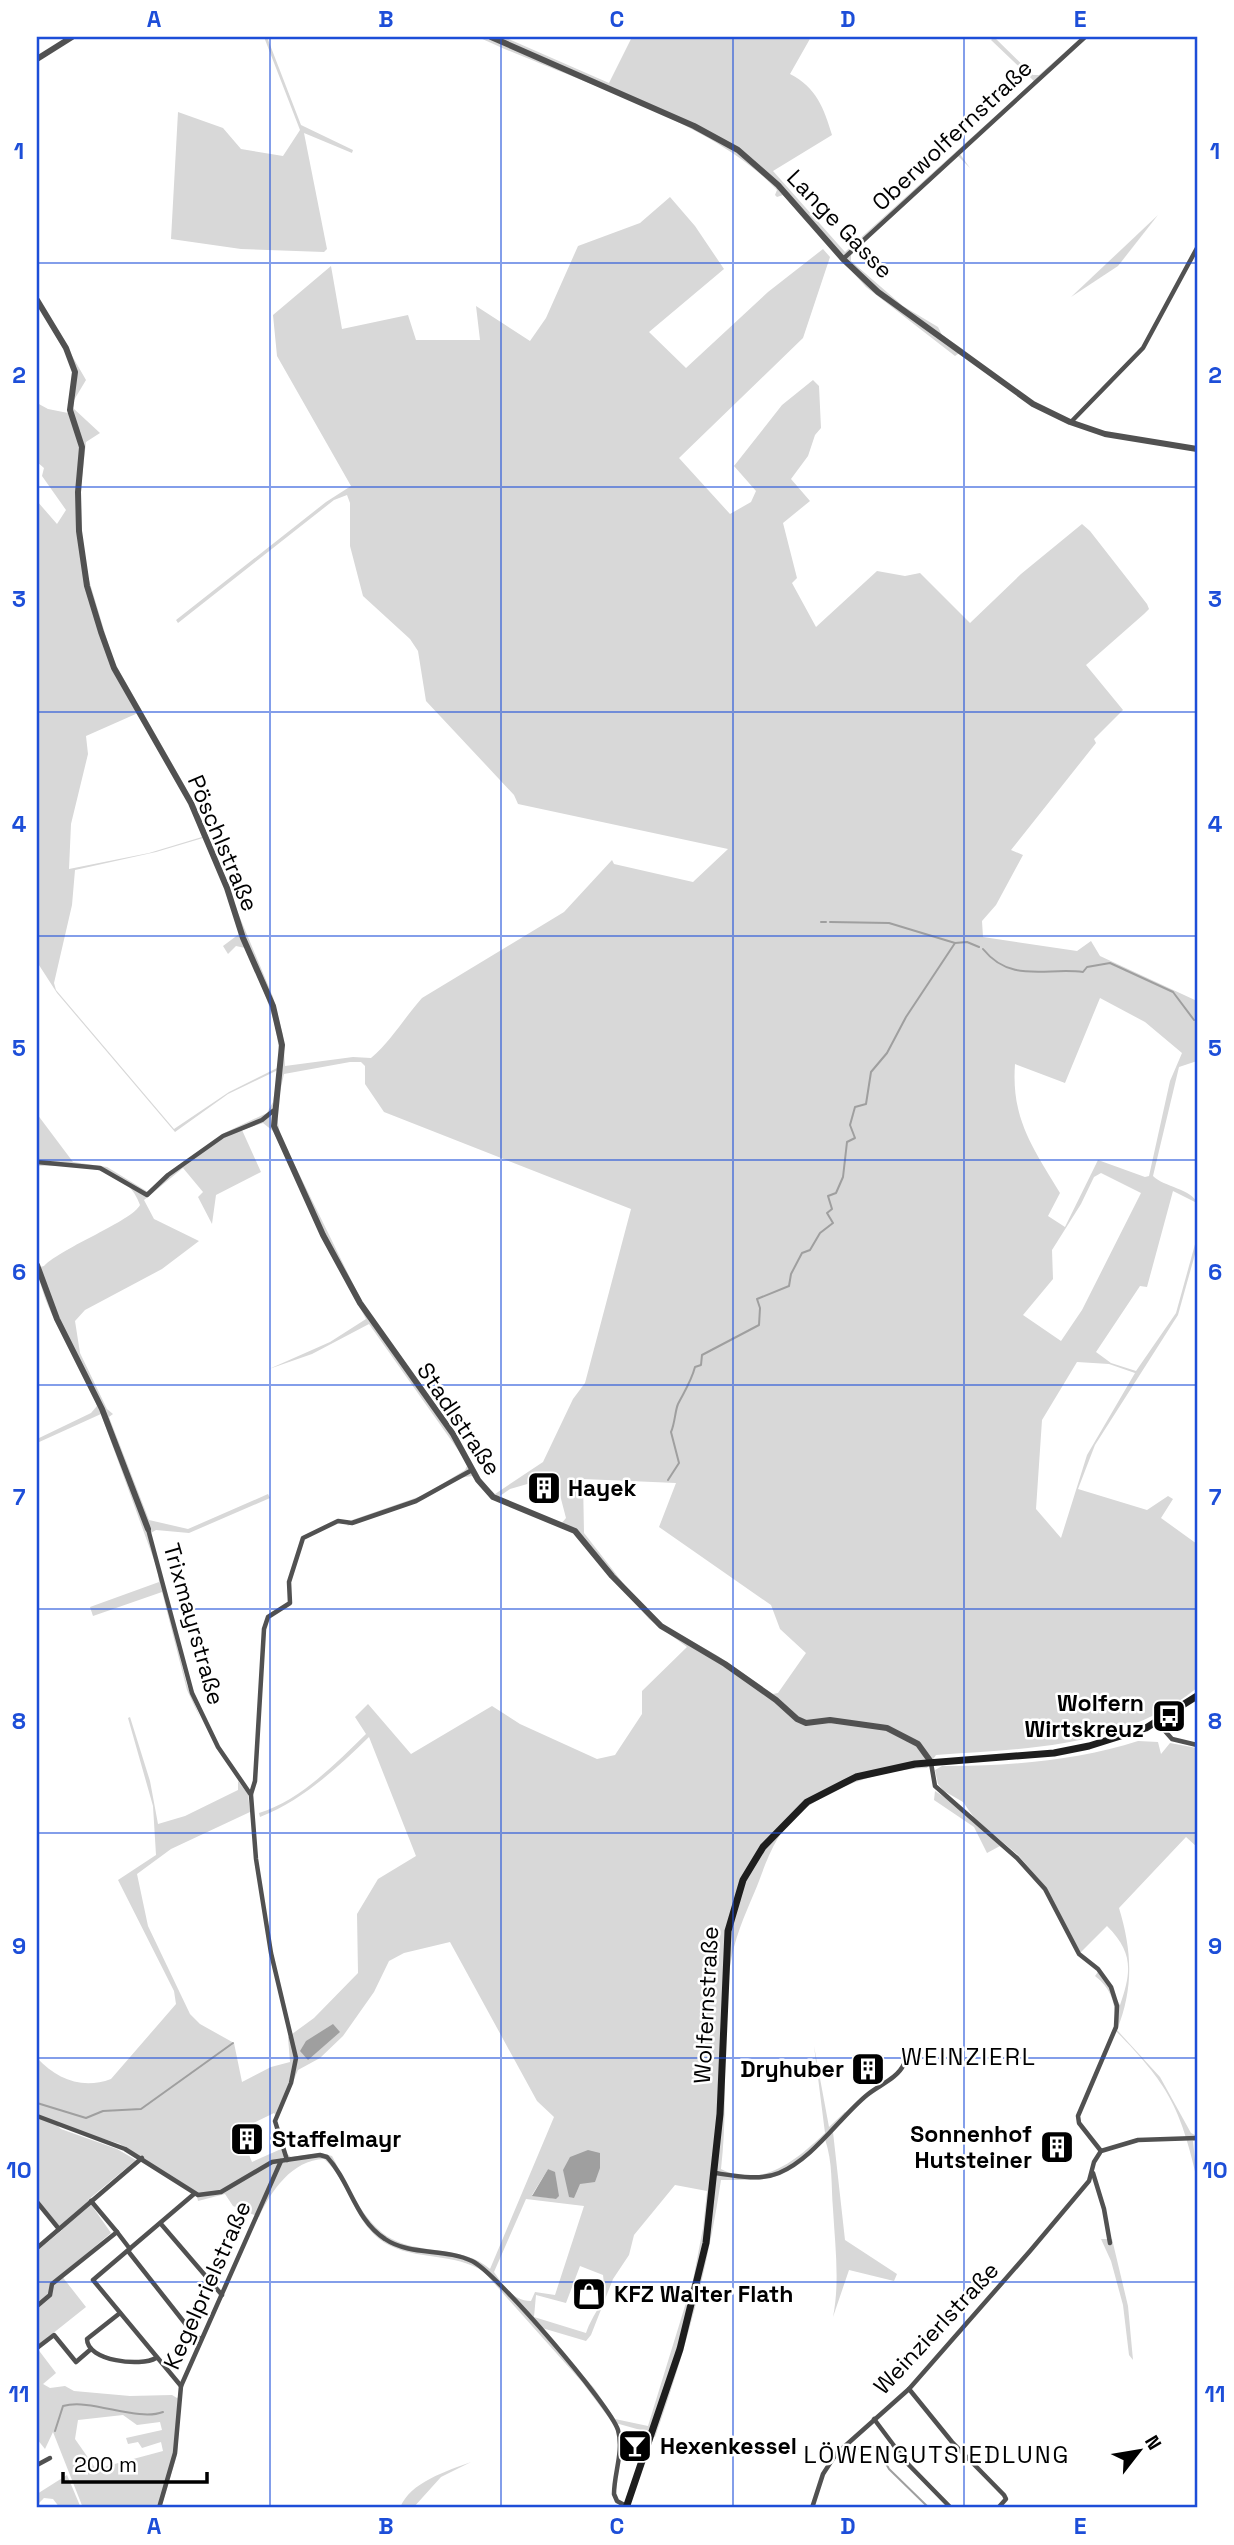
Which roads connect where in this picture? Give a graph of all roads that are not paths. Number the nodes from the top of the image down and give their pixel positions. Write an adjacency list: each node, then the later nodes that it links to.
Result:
1 (72, 37): 4 (street)
2 (491, 37): 6 (street, Lange Gasse)
3 (1086, 37): 6 (street, Oberwolfernstraße)
4 (37, 59)
5 (1197, 248): 8 (street)
6 (843, 260): 8 (street, Lange Gasse)
7 (37, 300): 10 (street, Pöschlstraße)
8 (1070, 422): 9 (street, Lange Gasse)
9 (1197, 449)
10 (273, 1111): 11 (street); 12 (street, Stadlstraße)
11 (262, 1120): 12 (street); 13 (street)
12 (274, 1126): 15 (street, Stadlstraße)
13 (37, 1162)
14 (37, 1265): 16 (street, Trixmayrstraße)
15 (472, 1470): 20 (street, Stadlstraße); 21 (street)
16 (148, 1529): 21 (street, Trixmayrstraße)
17 (1197, 1696): 18 (main road, Wolfernstraße)
18 (1157, 1722): 19 (street); 20 (main road, Wolfernstraße)
19 (1197, 1745)
20 (931, 1762): 25 (street); 29 (main road, Wolfernstraße)
21 (251, 1795): 27 (street)
22 (904, 2064): 29 (street)
23 (37, 2116): 26 (street)
24 (1197, 2138): 25 (street)
25 (1101, 2151): 30 (street, Weinzierlstraße)
26 (142, 2158): 32 (street); 33 (street)
27 (284, 2160): 28 (street); 31 (street, Kegelprielstraße); 53 (street)
28 (262, 2167): 31 (street); 32 (street)
29 (715, 2173): 53 (main road, Wolfernstraße)
30 (1093, 2173): 38 (street); 49 (street, Weinzierlstraße)
31 (272, 2176): 41 (street, Kegelprielstraße)
32 (194, 2194): 35 (street)
33 (91, 2201): 36 (street); 37 (street)
34 (37, 2202): 36 (street)
35 (161, 2224): 40 (street); 41 (street)
36 (59, 2229): 39 (street)
37 (117, 2232): 40 (street); 42 (street)
38 (1110, 2243)
39 (37, 2248)
40 (129, 2250): 43 (street); 44 (street)
41 (222, 2295): 44 (street, Kegelprielstraße)
42 (37, 2306)
43 (120, 2313): 46 (street); 47 (street)
44 (201, 2339): 48 (street, Kegelprielstraße)
45 (37, 2348): 46 (street)
46 (90, 2349): 47 (street)
47 (156, 2358): 48 (street)
48 (181, 2386): 54 (street, Kegelprielstraße)
49 (909, 2389): 50 (street, Weinzierlstraße); 57 (street)
50 (874, 2419): 55 (street, Weinzierlstraße); 56 (street)
51 (50, 2458): 52 (street)
52 (37, 2465)
53 (626, 2507)
54 (159, 2508)
55 (812, 2508)
56 (951, 2508)
57 (998, 2508)

